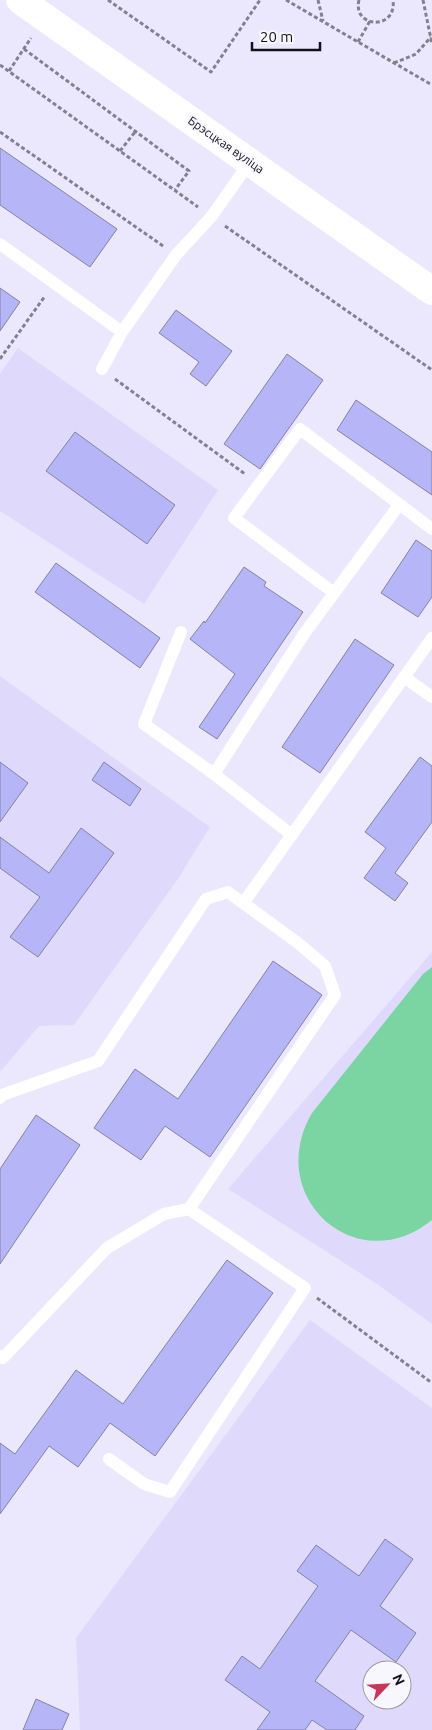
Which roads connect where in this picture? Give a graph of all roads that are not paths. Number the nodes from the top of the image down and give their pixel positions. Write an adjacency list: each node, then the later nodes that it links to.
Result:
1 (20, 0): 2 (main road, Брэсцкая вуліца)
2 (250, 162): 4 (main road, Брэсцкая вуліца); 5 (lane)
3 (0, 244): 5 (lane)
4 (432, 291)
5 (122, 332): 6 (lane)
6 (102, 369)
7 (399, 505): 8 (lane); 9 (lane); 9 (lane)
8 (432, 529)
9 (334, 593): 14 (lane)
10 (181, 632): 14 (lane)
11 (432, 638): 12 (lane)
12 (404, 677): 13 (lane); 15 (lane)
13 (432, 697)
14 (214, 774): 15 (lane)
15 (292, 835): 16 (lane)
16 (244, 902): 17 (lane); 18 (lane)
17 (0, 1098)
18 (188, 1209): 19 (lane); 20 (lane)
19 (0, 1356)
20 (109, 1459)

